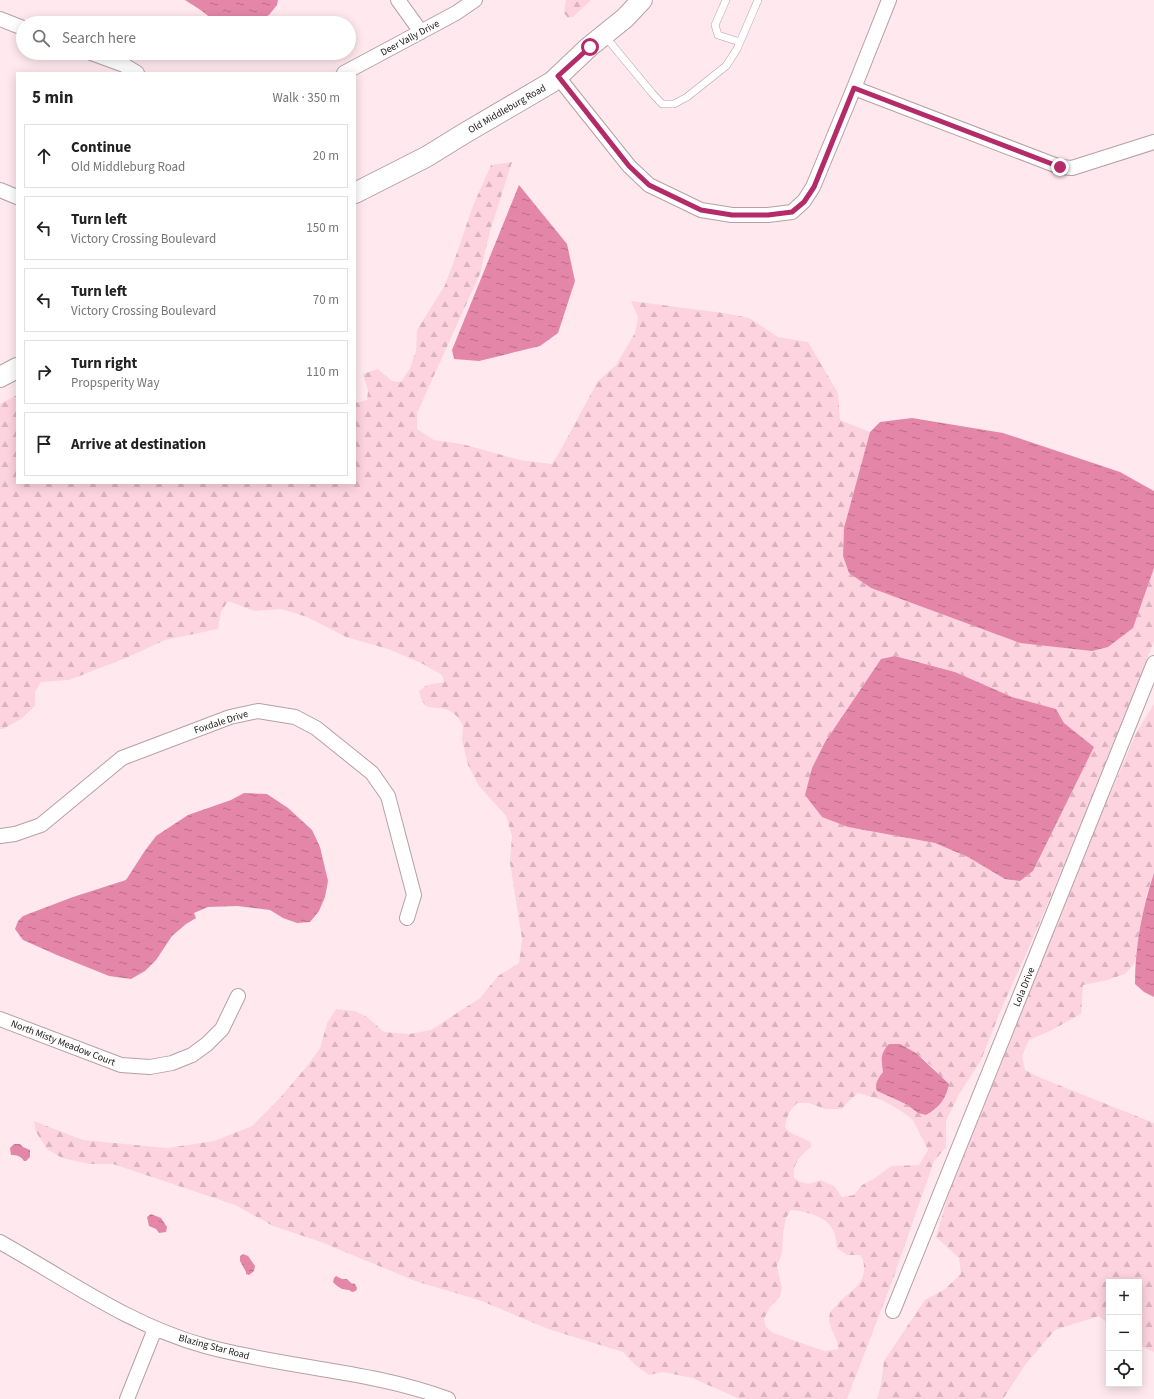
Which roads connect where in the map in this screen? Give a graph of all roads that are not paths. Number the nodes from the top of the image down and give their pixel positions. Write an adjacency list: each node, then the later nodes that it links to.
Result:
1 (398, 0): 9 (street)
2 (475, 0): 9 (street, Deer Vally Drive)
3 (642, 0): 10 (main road, Old Middleburg Road)
4 (726, 0): 11 (lane)
5 (758, 0): 11 (lane)
6 (889, 0): 16 (street)
7 (0, 19): 8 (street)
8 (16, 25)
9 (421, 32): 14 (street, Deer Vally Drive)
10 (604, 35): 11 (lane); 15 (main road, Old Middleburg Road)
11 (740, 42)
12 (110, 60): 13 (street)
13 (135, 72)
14 (346, 72)
15 (558, 76): 16 (street); 19 (main road, Old Middleburg Road)
16 (854, 88): 17 (street)
17 (1154, 142)
18 (0, 190): 20 (street)
19 (356, 192)
20 (16, 196)
21 (16, 369): 22 (main road)
22 (0, 377)
23 (1154, 663): 29 (street, Lola Drive)
24 (0, 836): 25 (street, Foxdale Drive)
25 (407, 918)
26 (238, 996): 27 (street, North Misty Meadow Court)
27 (0, 1018)
28 (2, 1247): 30 (street, Blazing Star Road)
29 (893, 1311)
30 (155, 1330): 31 (street); 32 (street, Blazing Star Road)
31 (127, 1399)
32 (448, 1399)

